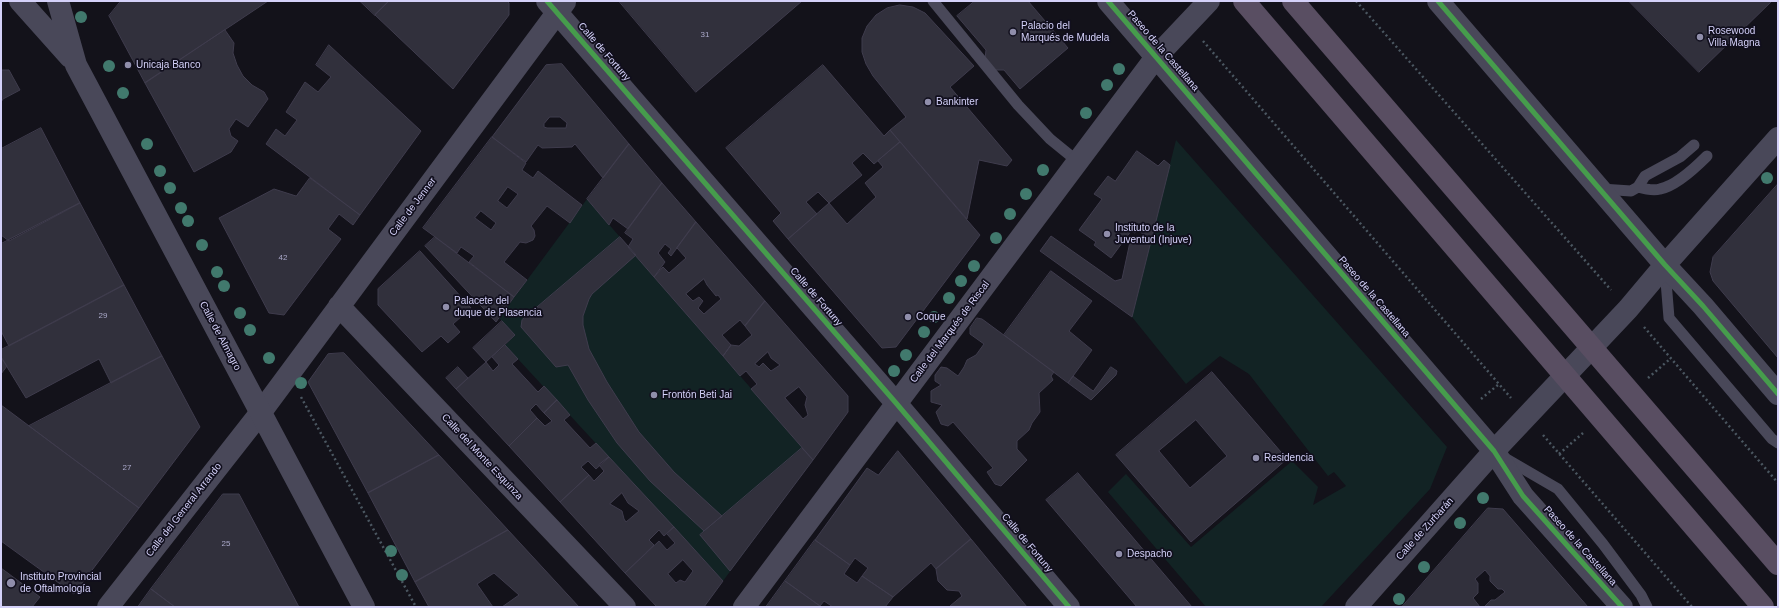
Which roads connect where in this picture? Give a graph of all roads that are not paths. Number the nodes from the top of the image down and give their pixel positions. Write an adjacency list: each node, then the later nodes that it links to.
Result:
1 (20, 1): 11 (street, Calle de Almagro)
2 (58, 1): 11 (street, Calle de Almagro)
3 (933, 1): 15 (lane)
4 (1108, 1): 10 (street, Paseo de la Castellana)
5 (1209, 1): 10 (street, Calle del Marqués de Riscal)
6 (1244, 1): 21 (highway)
7 (1294, 1): 20 (highway)
8 (1438, 1): 17 (street)
9 (557, 5): 19 (street, Calle de Jenner); 23 (street, Calle de Fortuny)
10 (1156, 57): 15 (street, Calle del Marqués de Riscal); 26 (street, Paseo de la Castellana)
11 (76, 65): 24 (street, Calle de Almagro)
12 (1778, 138): 18 (street, Calle de Zurbarán)
13 (1694, 145): 16 (lane)
14 (1707, 156): 16 (lane)
15 (1077, 161): 23 (street, Calle del Marqués de Riscal)
16 (1638, 188): 17 (lane)
17 (1600, 189): 18 (street)
18 (1665, 265): 20 (street, Calle de Zurbarán); 22 (street); 25 (lane)
19 (339, 306): 24 (street, Calle de Jenner); 30 (street, Calle del Monte Esquinza)
20 (1592, 348): 21 (street, Calle de Zurbarán); 27 (highway)
21 (1566, 376): 26 (street, Calle de Zurbarán); 36 (highway)
22 (1778, 394)
23 (896, 403): 31 (street, Calle del Marqués de Riscal); 32 (street, Calle de Fortuny)
24 (261, 412): 28 (street, Calle del General Arrando); 29 (street, Calle de Almagro)
25 (1778, 443)
26 (1494, 451): 33 (street, Calle de Zurbarán); 34 (street, Paseo de la Castellana); 35 (lane, Paseo de la Castellana)
27 (1778, 564)
28 (108, 607)
29 (364, 607)
30 (624, 607)
31 (744, 607)
32 (1069, 607)
33 (1356, 607)
34 (1622, 607)
35 (1647, 607)
36 (1763, 607)

